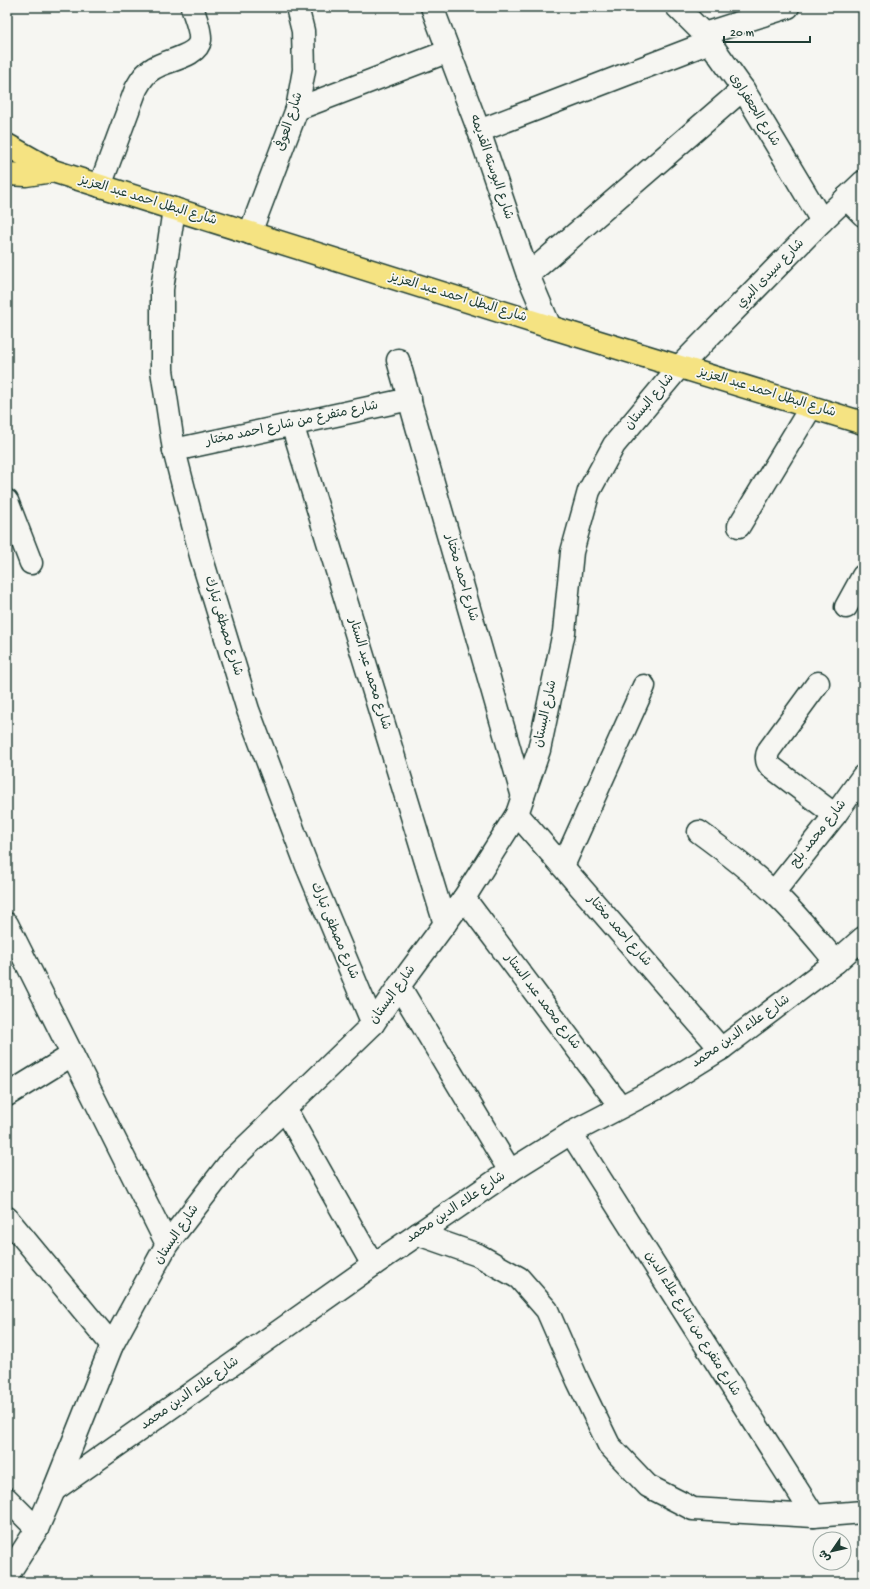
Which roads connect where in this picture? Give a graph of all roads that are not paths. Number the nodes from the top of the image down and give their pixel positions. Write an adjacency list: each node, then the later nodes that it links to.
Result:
1 (192, 7): 15 (street)
2 (297, 7): 9 (street, شارع العوفى)
3 (432, 7): 7 (street, شارع البوسته القديمه)
4 (677, 7): 6 (street, شارع الجعفراوى)
5 (788, 7): 6 (street)
6 (707, 38): 8 (street, شارع الجعفراوى); 10 (street)
7 (449, 51): 9 (street); 10 (street, شارع البوسته القديمه)
8 (743, 89): 19 (street, شارع الجعفراوى); 21 (street)
9 (297, 109): 20 (street, شارع العوفى)
10 (479, 131): 21 (street, شارع البوسته القديمه)
11 (7, 145): 12 (main road, شارع البطل احمد عبد العزيز)
12 (53, 171): 13 (main road, شارع البطل احمد عبد العزيز); 15 (main road, شارع البطل احمد عبد العزيز)
13 (7, 174)
14 (863, 182): 16 (street, شارع سيدى البري)
15 (100, 186): 17 (main road, شارع البطل احمد عبد العزيز)
16 (846, 198): 18 (street); 19 (street, شارع سيدى البري)
17 (174, 209): 20 (main road, شارع البطل احمد عبد العزيز); 29 (street, شارع مصطفى تبارك)
18 (863, 215)
19 (822, 221): 24 (street, شارع سيدى البري)
20 (250, 233): 22 (main road, شارع البطل احمد عبد العزيز)
21 (528, 275): 22 (street, شارع البوسته القديمه)
22 (550, 327): 24 (main road, شارع البطل احمد عبد العزيز)
23 (398, 360): 25 (street, شارع احمد مختار)
24 (680, 366): 26 (main road, شارع البطل احمد عبد العزيز); 38 (street, شارع البستان)
25 (410, 399): 28 (street, شارع متفرع من شارع احمد مختار); 38 (street, شارع احمد مختار)
26 (811, 407): 27 (main road, شارع البطل احمد عبد العزيز); 31 (street)
27 (863, 423)
28 (292, 424): 29 (street, شارع متفرع من شارع احمد مختار); 45 (street, شارع محمد عبد الستار)
29 (174, 450): 50 (street, شارع مصطفى تبارك)
30 (7, 501): 32 (street)
31 (739, 526)
32 (31, 563)
33 (863, 576): 34 (street)
34 (846, 607)
35 (818, 683): 39 (street)
36 (644, 686): 41 (street)
37 (863, 776): 39 (street, شارع محمد بلح)
38 (520, 805): 41 (street, شارع احمد مختار); 43 (street, شارع البستان)
39 (835, 815): 42 (street, شارع محمد بلح)
40 (699, 832): 42 (street)
41 (563, 866): 51 (street, شارع احمد مختار)
42 (774, 892): 48 (street)
43 (464, 898): 45 (street, شارع البستان); 54 (street, شارع محمد عبد الستار)
44 (7, 924): 47 (street)
45 (445, 924): 49 (street, شارع البستان)
46 (863, 938): 48 (street, شارع علاء الدين محمد)
47 (13, 952): 52 (street)
48 (836, 962): 51 (street, شارع علاء الدين محمد)
49 (399, 986): 50 (street, شارع البستان); 57 (street)
50 (373, 1024): 55 (street, شارع البستان)
51 (721, 1049): 54 (street, شارع علاء الدين محمد)
52 (72, 1055): 53 (street); 60 (street)
53 (7, 1094)
54 (620, 1106): 56 (street, شارع علاء الدين محمد)
55 (285, 1109): 60 (street, شارع البستان); 61 (street)
56 (571, 1133): 57 (street, شارع علاء الدين محمد); 66 (street, شارع متفرع من شارع علاء الدين)
57 (510, 1171): 59 (street, شارع علاء الدين محمد)
58 (7, 1218): 62 (street)
59 (418, 1234): 61 (street, شارع علاء الدين محمد); 66 (street)
60 (167, 1244): 62 (street, شارع البستان)
61 (373, 1265): 63 (street, شارع علاء الدين محمد)
62 (112, 1345): 63 (street, شارع البستان)
63 (54, 1490): 67 (street, شارع البستان)
64 (7, 1499): 67 (street)
65 (863, 1512): 66 (street)
66 (814, 1516)
67 (37, 1529): 68 (street, شارع البستان)
68 (7, 1576)

